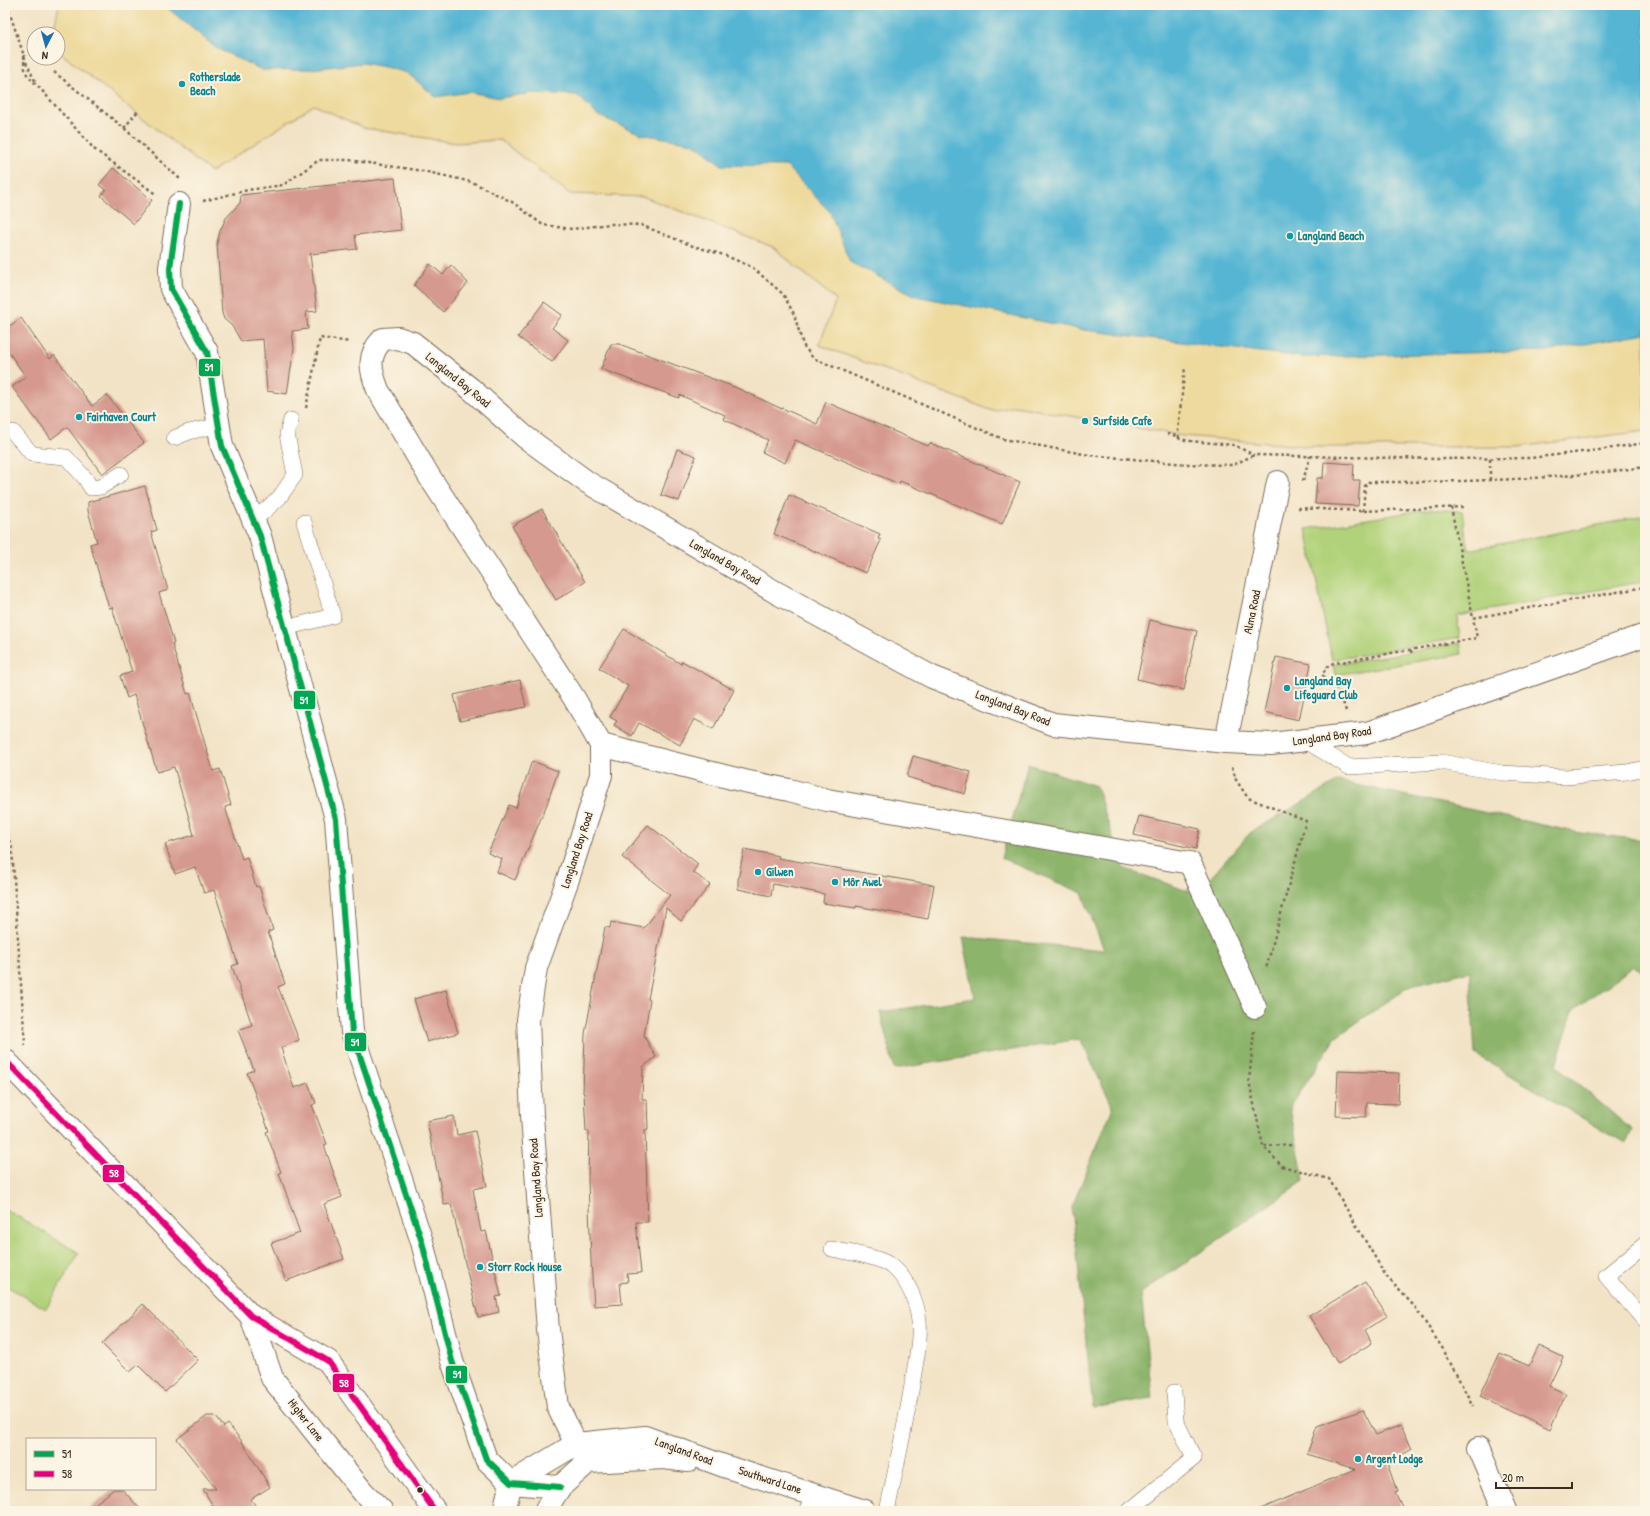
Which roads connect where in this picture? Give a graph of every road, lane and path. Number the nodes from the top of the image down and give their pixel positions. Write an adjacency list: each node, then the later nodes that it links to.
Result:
1 (7, 5): 2 (path)
2 (24, 55): 4 (path); 4 (path)
3 (54, 72): 6 (path)
4 (37, 86): 8 (path)
5 (138, 111): 6 (path)
6 (124, 128): 7 (path)
7 (182, 181)
8 (179, 204): 13 (street); 19 (path)
9 (377, 346): 11 (path); 39 (street, Langland Bay Road); 40 (street, Langland Bay Road)
10 (1185, 367): 17 (path)
11 (306, 412)
12 (291, 420): 29 (lane)
13 (220, 425): 16 (lane); 29 (street)
14 (13, 432): 22 (lane)
15 (1167, 434): 17 (path)
16 (174, 438)
17 (1180, 439): 19 (path)
18 (1645, 443): 20 (path)
19 (1254, 455): 20 (path)
20 (1490, 459): 23 (path)
21 (1645, 467): 23 (path)
22 (121, 474)
23 (1490, 480): 28 (path)
24 (1278, 482): 25 (street, Alma Road)
25 (1273, 507): 28 (path); 39 (street, Alma Road)
26 (1451, 507): 27 (path); 28 (path); 32 (path)
27 (1465, 507)
28 (1363, 510)
29 (254, 520): 33 (street)
30 (304, 522): 33 (lane)
31 (1645, 587): 32 (path)
32 (1473, 618): 35 (path)
33 (285, 628): 61 (street)
34 (1645, 635): 38 (street, Langland Bay Road)
35 (1411, 650): 36 (path); 37 (path)
36 (1412, 655)
37 (1346, 710)
38 (1304, 740): 39 (street, Langland Bay Road); 41 (lane)
39 (1226, 742)
40 (601, 745): 45 (street); 57 (street, Langland Bay Road)
41 (1645, 768)
42 (1236, 780): 44 (path)
43 (5, 829): 47 (path)
44 (1264, 975)
45 (1255, 1006)
46 (1255, 1028): 50 (path)
47 (24, 1034)
48 (5, 1060): 53 (street, Higher Lane)
49 (1294, 1145): 50 (path)
50 (1263, 1146): 56 (path)
51 (1645, 1244): 54 (lane)
52 (832, 1249): 69 (lane)
53 (250, 1316): 64 (street, Higher Lane); 65 (street, Higher Lane)
54 (1645, 1322)
55 (1174, 1392): 70 (lane)
56 (1473, 1406)
57 (576, 1444): 59 (street, Langland Bay Road); 60 (street, Langland Road); 61 (street, Langland Road)
58 (1478, 1448): 71 (street)
59 (588, 1462): 60 (street, Langland Road); 62 (street)
60 (721, 1464): 63 (street, Southward Lane)
61 (511, 1482): 62 (street); 66 (street)
62 (560, 1487): 67 (street)
63 (811, 1503): 68 (street, Southward Lane)
64 (382, 1511)
65 (435, 1511)
66 (504, 1511)
67 (545, 1511)
68 (864, 1511)
69 (888, 1511)
70 (1129, 1511)
71 (1505, 1511)

